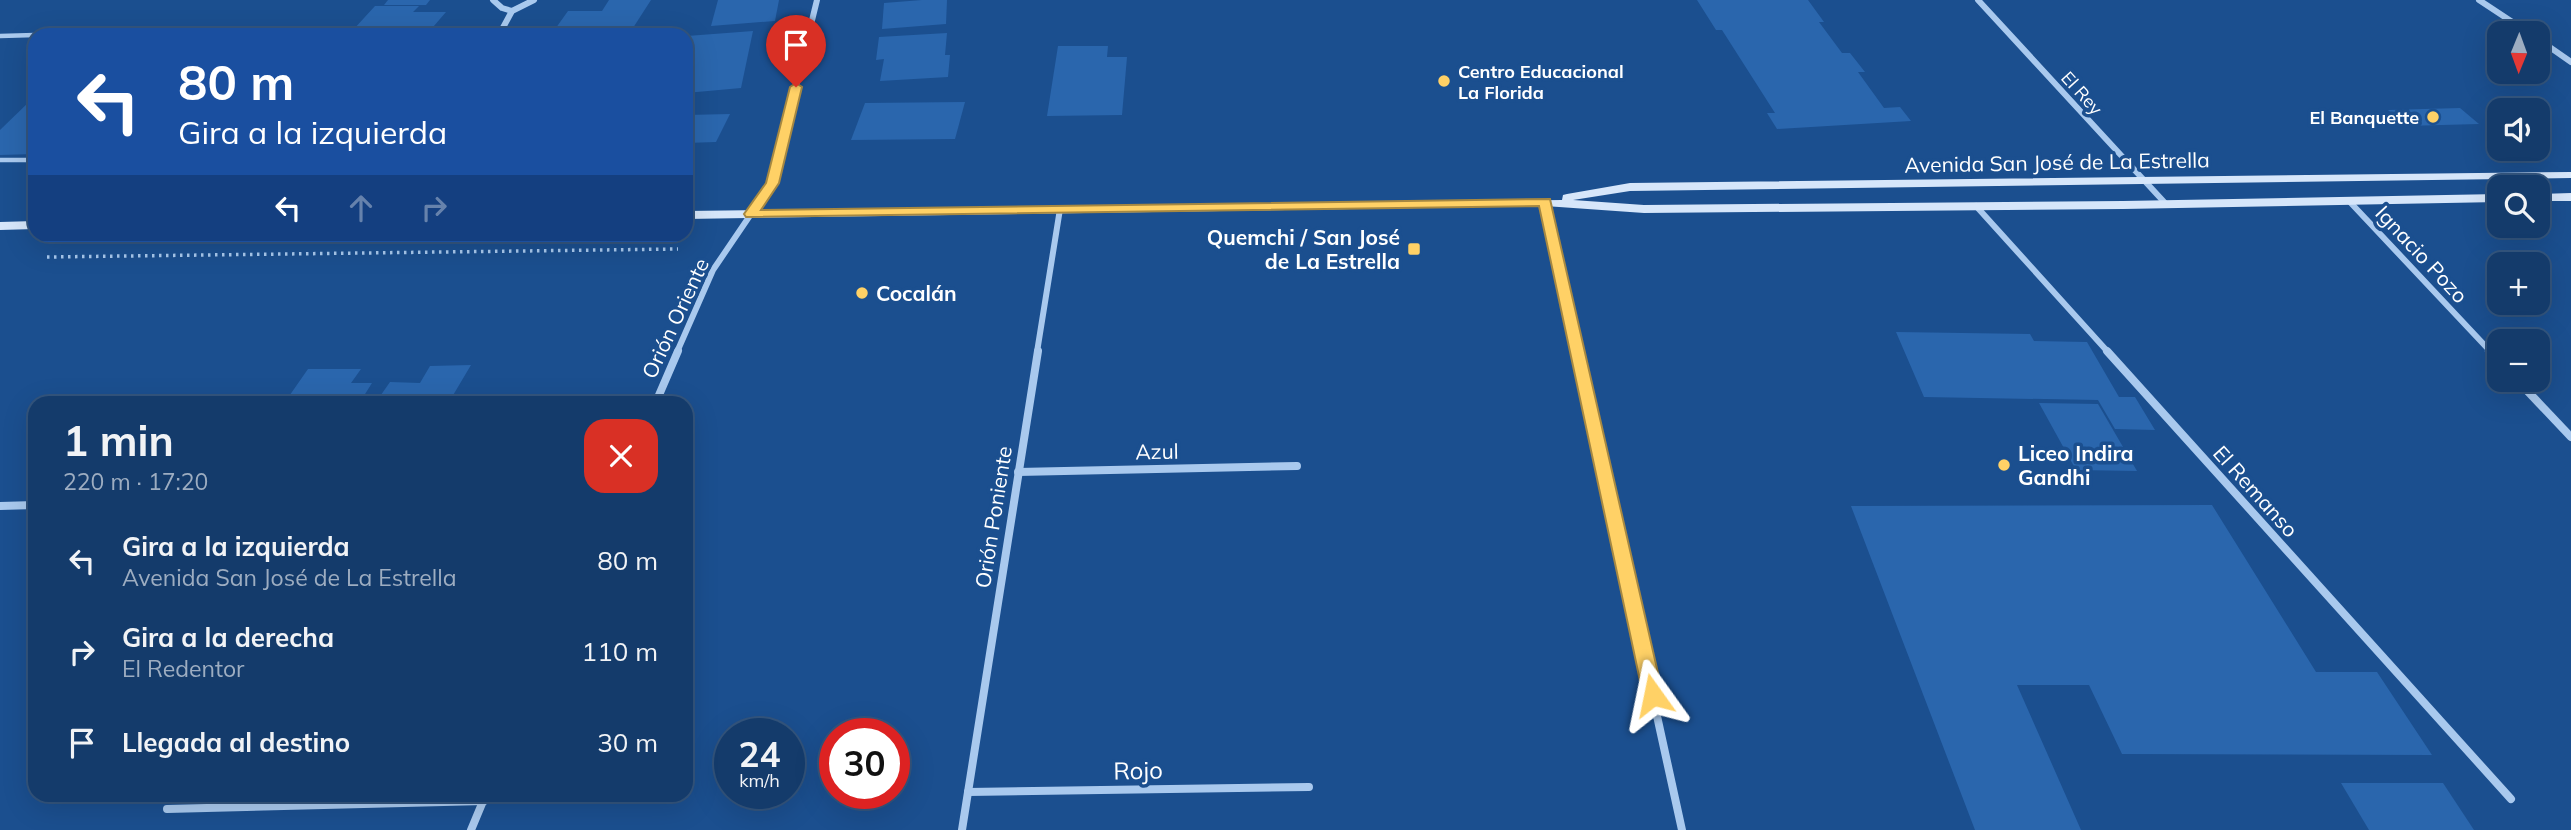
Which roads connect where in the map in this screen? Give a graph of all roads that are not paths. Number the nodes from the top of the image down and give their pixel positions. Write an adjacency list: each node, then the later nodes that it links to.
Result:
1 (493, 0): 6 (street)
2 (534, 0): 6 (street)
3 (817, 0): 25 (street, Orión Oriente)
4 (1978, 0): 16 (street, El Rey)
5 (2479, 0): 7 (street)
6 (512, 11): 8 (street)
7 (2511, 21)
8 (503, 28)
9 (28, 35): 10 (lane)
10 (0, 36)
11 (2550, 47): 12 (street)
12 (2571, 62)
13 (0, 160): 14 (lane)
14 (28, 160)
15 (2571, 175): 16 (main road, Avenida San José de La Estrella)
16 (2144, 180): 21 (main road, Avenida San José de La Estrella); 22 (street, El Rey)
17 (2571, 197): 19 (main road)
18 (2487, 198): 20 (main road, Avenida San José de La Estrella)
19 (2550, 198)
20 (2349, 201): 22 (main road, Avenida San José de La Estrella); 29 (street, Ignacio Pozo)
21 (1545, 202): 23 (main road, Avenida San José de La Estrella); 24 (main road, Avenida San José de La Estrella); 45 (street)
22 (2165, 203): 23 (main road, Avenida San José de La Estrella)
23 (1976, 206): 39 (street, El Remanso)
24 (1060, 209): 25 (main road, Avenida San José de La Estrella); 34 (street, Orión Poniente)
25 (751, 214): 26 (main road, Avenida San José de La Estrella); 31 (street, Orión Oriente)
26 (693, 215)
27 (28, 225): 28 (main road)
28 (0, 226)
29 (2487, 348)
30 (2528, 392): 32 (street)
31 (659, 396)
32 (2571, 437)
33 (1297, 466): 34 (street, Azul)
34 (1018, 472): 38 (street, Orión Poniente)
35 (28, 505): 36 (street)
36 (0, 506)
37 (1309, 787): 38 (street, Rojo)
38 (968, 792): 44 (street, Orión Poniente)
39 (2511, 799)
40 (358, 802): 42 (street)
41 (483, 802): 43 (street)
42 (167, 808)
43 (471, 830)
44 (962, 830)
45 (1682, 830)

